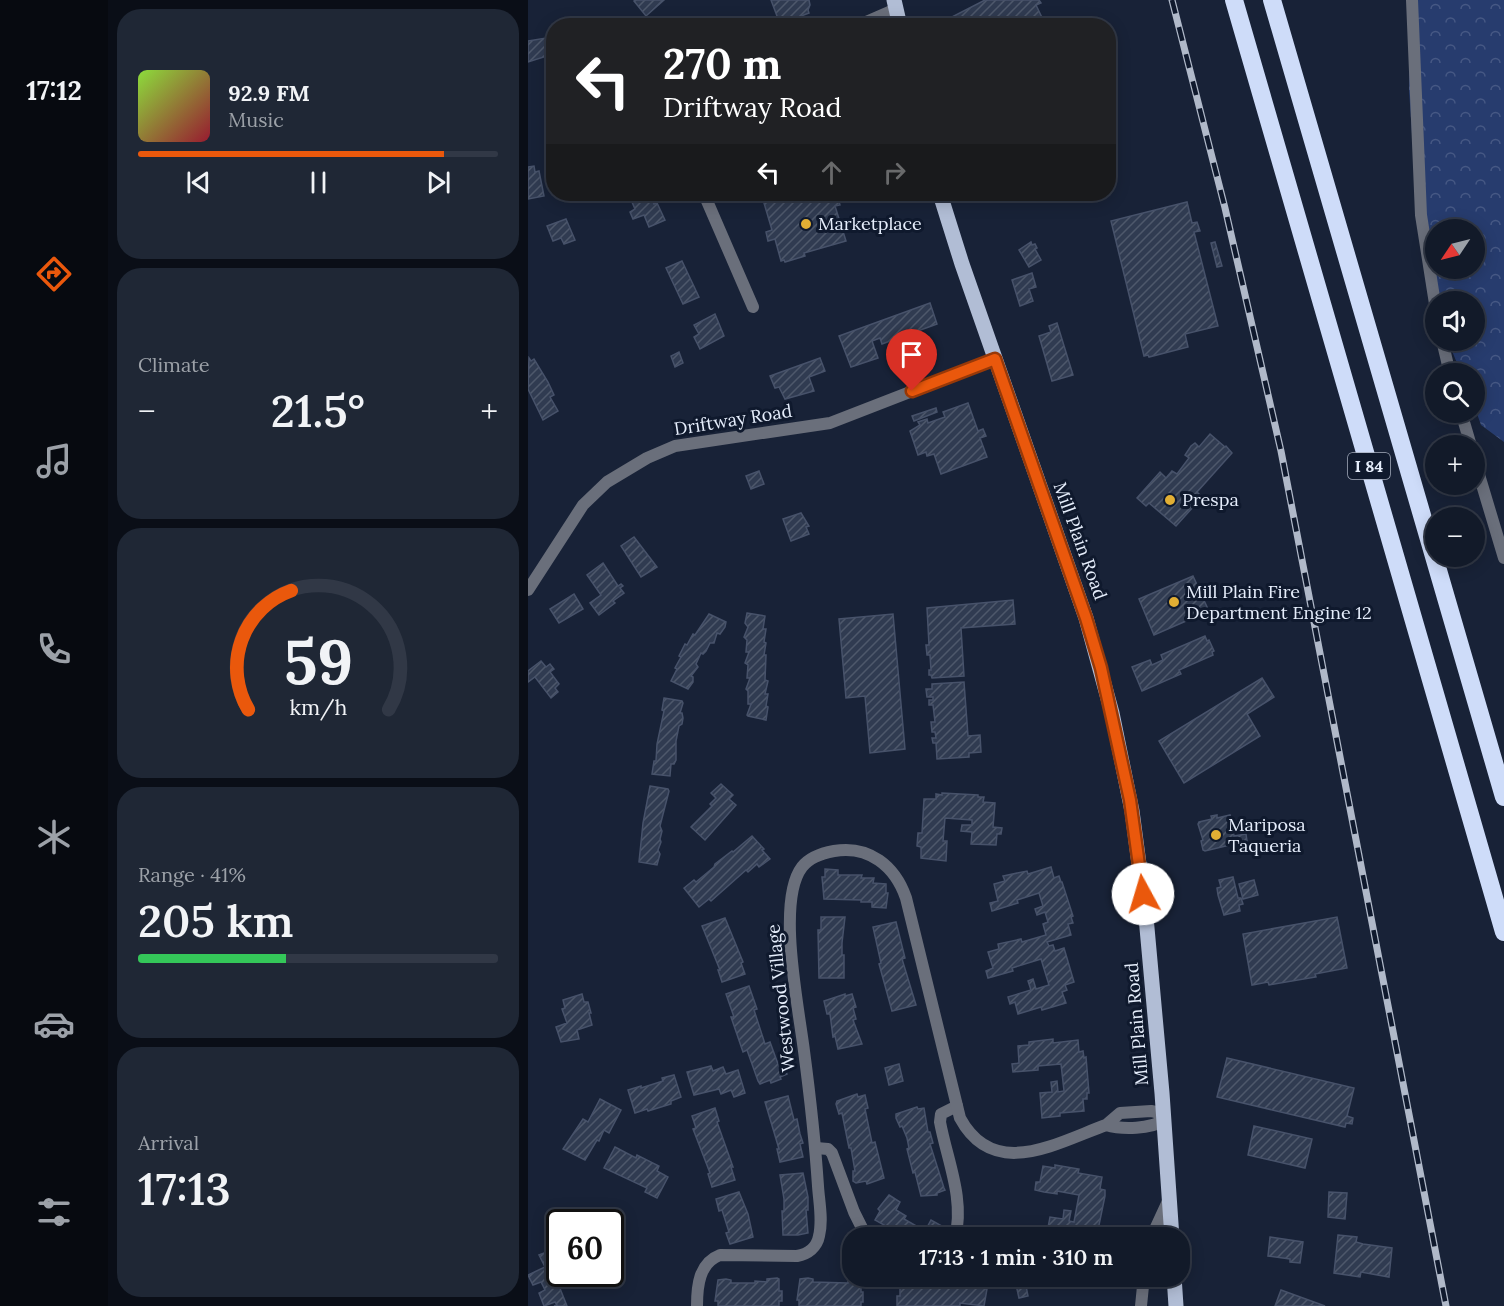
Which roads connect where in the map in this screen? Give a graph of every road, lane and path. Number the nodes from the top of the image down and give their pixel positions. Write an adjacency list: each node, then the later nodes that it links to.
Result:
1 (1234, 0): 15 (highway, I 84)
2 (1272, 0): 14 (highway, I 84)
3 (1412, 0): 8 (street)
4 (895, 4): 5 (street)
5 (871, 18)
6 (707, 201): 9 (street)
7 (942, 201): 10 (main road, Mill Plain Road)
8 (1432, 291)
9 (753, 307)
10 (995, 359): 13 (street, Driftway Road); 17 (main road, Mill Plain Road)
11 (1485, 495): 12 (street)
12 (1504, 558)
13 (528, 590)
14 (1504, 797)
15 (1504, 932)
16 (957, 1106): 17 (street, Westwood Village); 18 (street, Westwood Village); 21 (street)
17 (1165, 1120): 19 (main road, Mill Plain Road)
18 (816, 1148): 20 (street); 26 (street, Westwood Village)
19 (1170, 1198): 22 (street, Mill Plain Road); 23 (main road, Mill Plain Road)
20 (862, 1227)
21 (958, 1227)
22 (1156, 1227)
23 (1171, 1227)
24 (1143, 1287): 27 (street)
25 (1175, 1287): 28 (main road)
26 (697, 1306)
27 (1141, 1306)
28 (1176, 1306)

